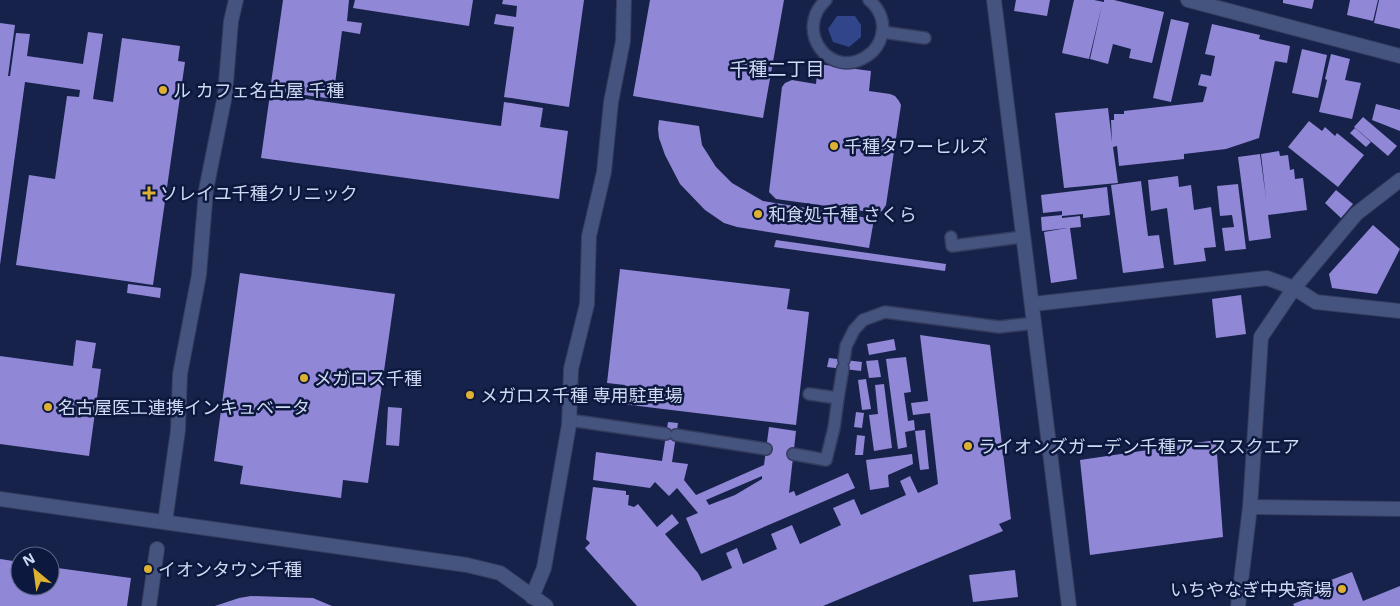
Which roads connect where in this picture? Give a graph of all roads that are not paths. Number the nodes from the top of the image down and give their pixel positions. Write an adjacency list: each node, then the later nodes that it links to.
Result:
1 (236, 0): 25 (street)
2 (624, 0): 19 (street)
3 (826, 0): 7 (lane)
4 (869, 0): 7 (lane)
5 (994, 0): 12 (street)
6 (1188, 0): 9 (street)
7 (882, 32): 8 (lane)
8 (925, 38)
9 (1400, 56)
10 (1400, 180): 13 (street)
11 (951, 237): 12 (lane)
12 (1022, 237): 14 (street)
13 (1294, 288): 14 (street); 15 (street); 23 (street)
14 (1033, 304): 16 (street)
15 (1400, 311)
16 (1034, 323): 18 (lane); 30 (street)
17 (809, 394): 18 (lane)
18 (838, 398): 21 (lane)
19 (569, 420): 20 (lane); 27 (street)
20 (766, 449)
21 (793, 454)
22 (0, 499): 25 (street)
23 (1250, 507): 24 (street); 31 (street)
24 (1400, 510)
25 (165, 522): 27 (street)
26 (157, 549): 28 (street)
27 (532, 597): 29 (street)
28 (149, 606)
29 (546, 606)
30 (1069, 606)
31 (1238, 606)

